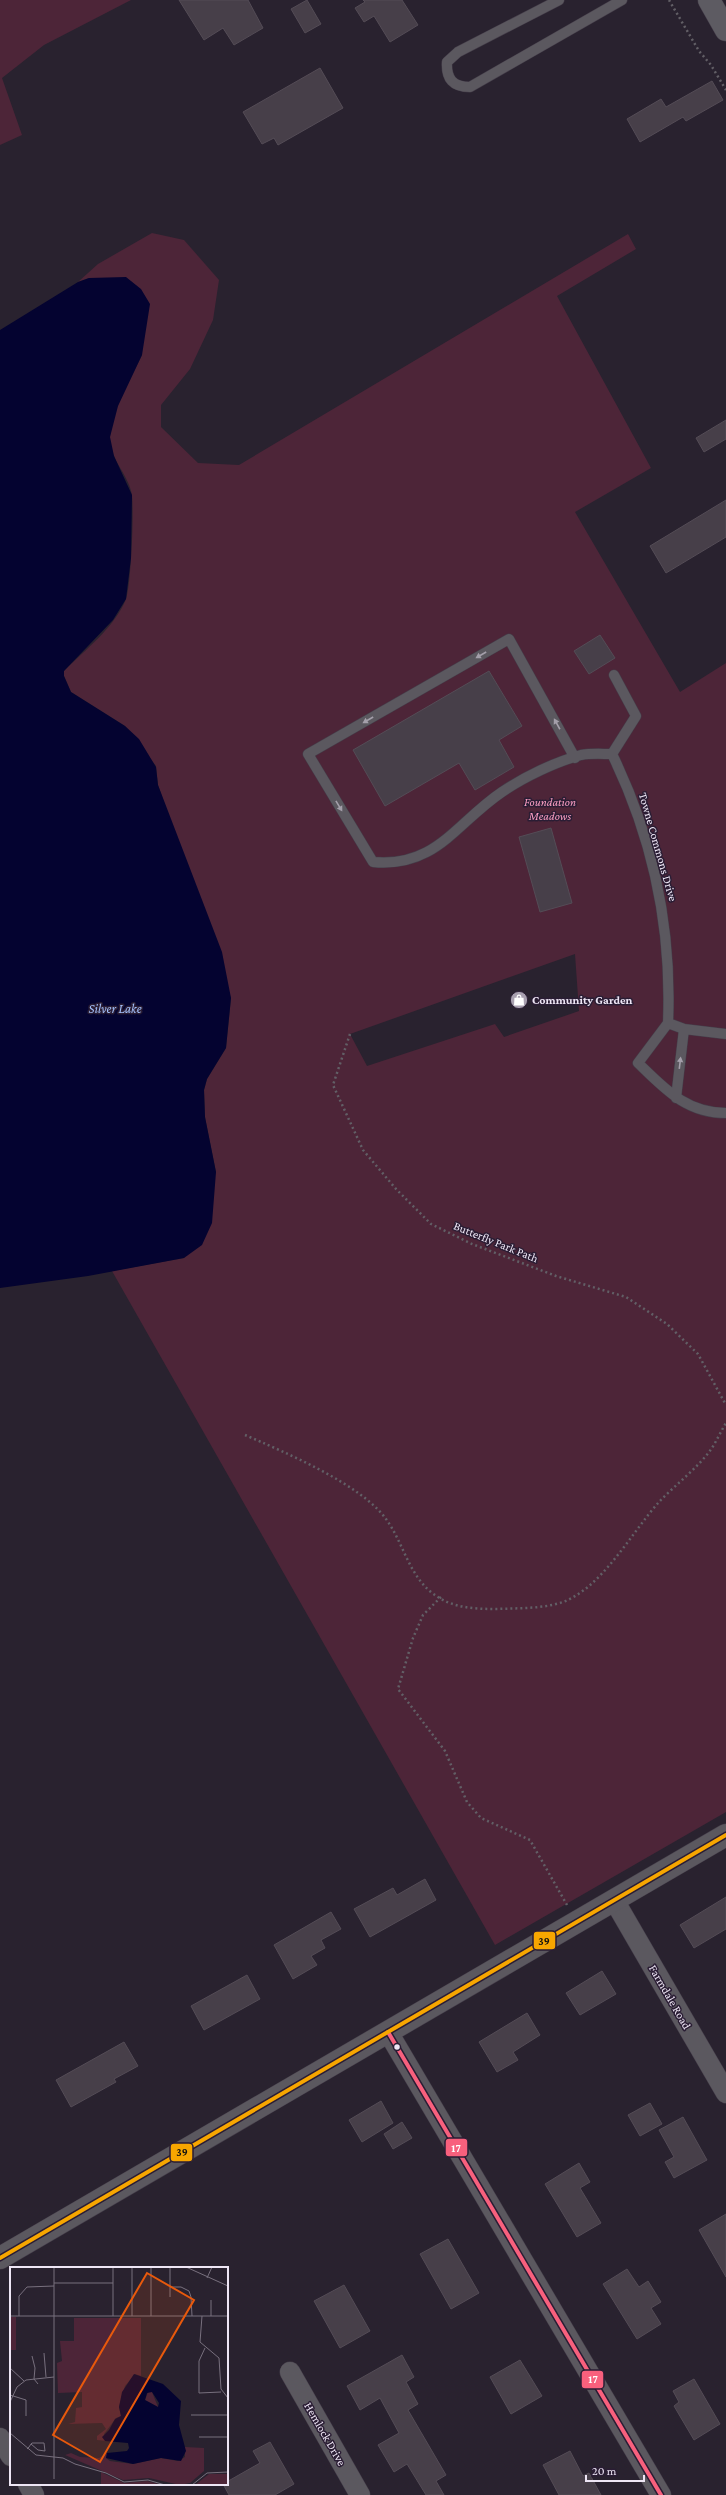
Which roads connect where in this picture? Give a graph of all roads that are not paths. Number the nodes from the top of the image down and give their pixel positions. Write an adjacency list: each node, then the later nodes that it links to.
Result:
1 (559, 0): 2 (lane)
2 (622, 0)
3 (709, 0): 4 (main road)
4 (726, 30)
5 (614, 675): 6 (lane)
6 (612, 754): 7 (lane); 8 (lane, Towne Commons Drive)
7 (576, 758): 7 (lane, one-way to 7)
8 (668, 1023): 9 (lane); 11 (lane)
9 (684, 1029): 10 (lane); 11 (lane, one-way to 9)
10 (726, 1034)
11 (676, 1098): 12 (lane)
12 (726, 1113)
13 (726, 1835): 14 (street)
14 (614, 1900): 15 (street); 16 (street, Farmdale Road)
15 (388, 2032): 17 (street); 24 (street)
16 (726, 2093)
17 (0, 2258)
18 (290, 2372): 23 (street, Hemlock Drive)
19 (0, 2438): 20 (street)
20 (10, 2454)
21 (29, 2485): 22 (street)
22 (34, 2495)
23 (360, 2495)
24 (661, 2495)

